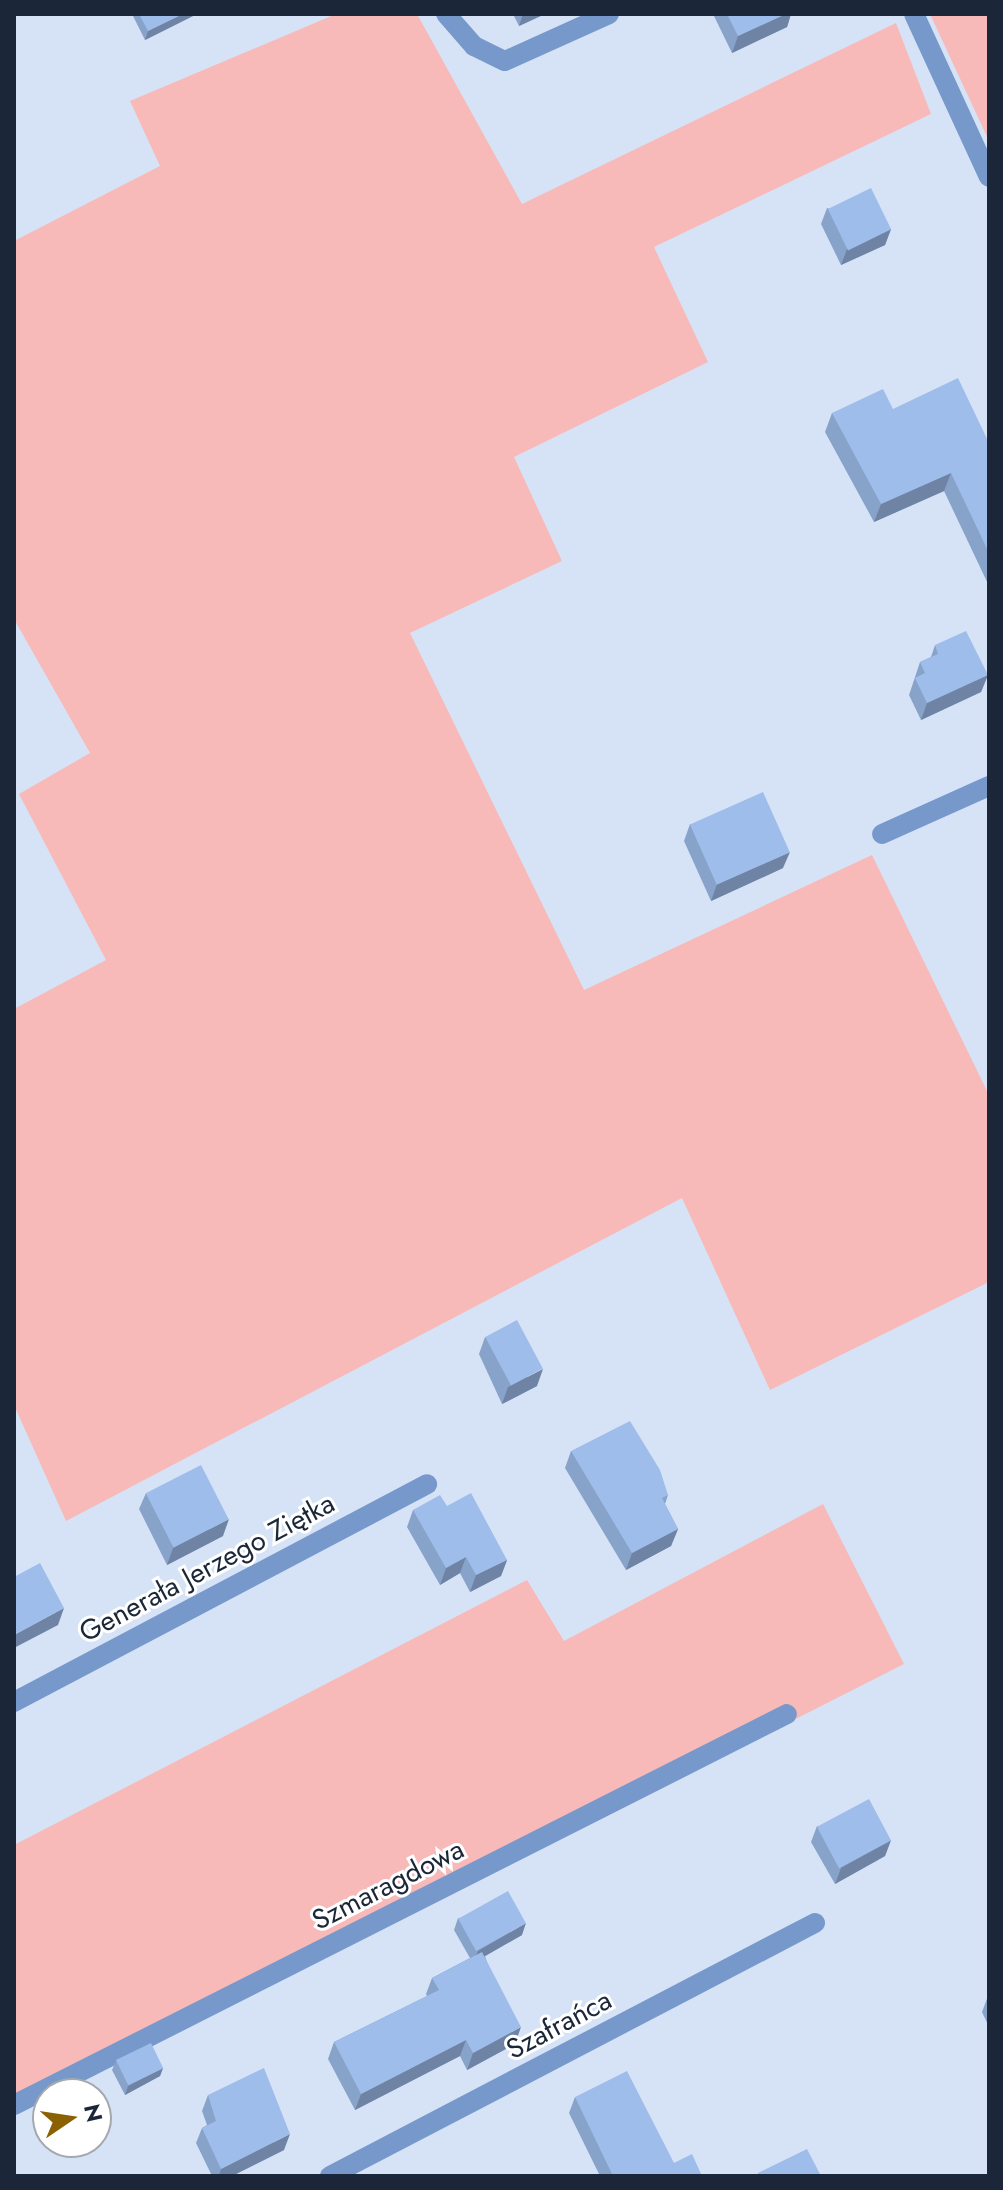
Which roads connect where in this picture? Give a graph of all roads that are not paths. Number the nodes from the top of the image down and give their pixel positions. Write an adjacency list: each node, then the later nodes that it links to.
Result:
1 (446, 14): 2 (street)
2 (609, 14)
3 (914, 14): 4 (street)
4 (989, 177)
5 (989, 786): 6 (street)
6 (882, 834)
7 (427, 1484): 8 (street, Generała Jerzego Ziętka)
8 (14, 1702)
9 (787, 1714): 11 (street, Szmaragdowa)
10 (815, 1923): 12 (street, Szafrańca)
11 (14, 2105)
12 (330, 2176)

